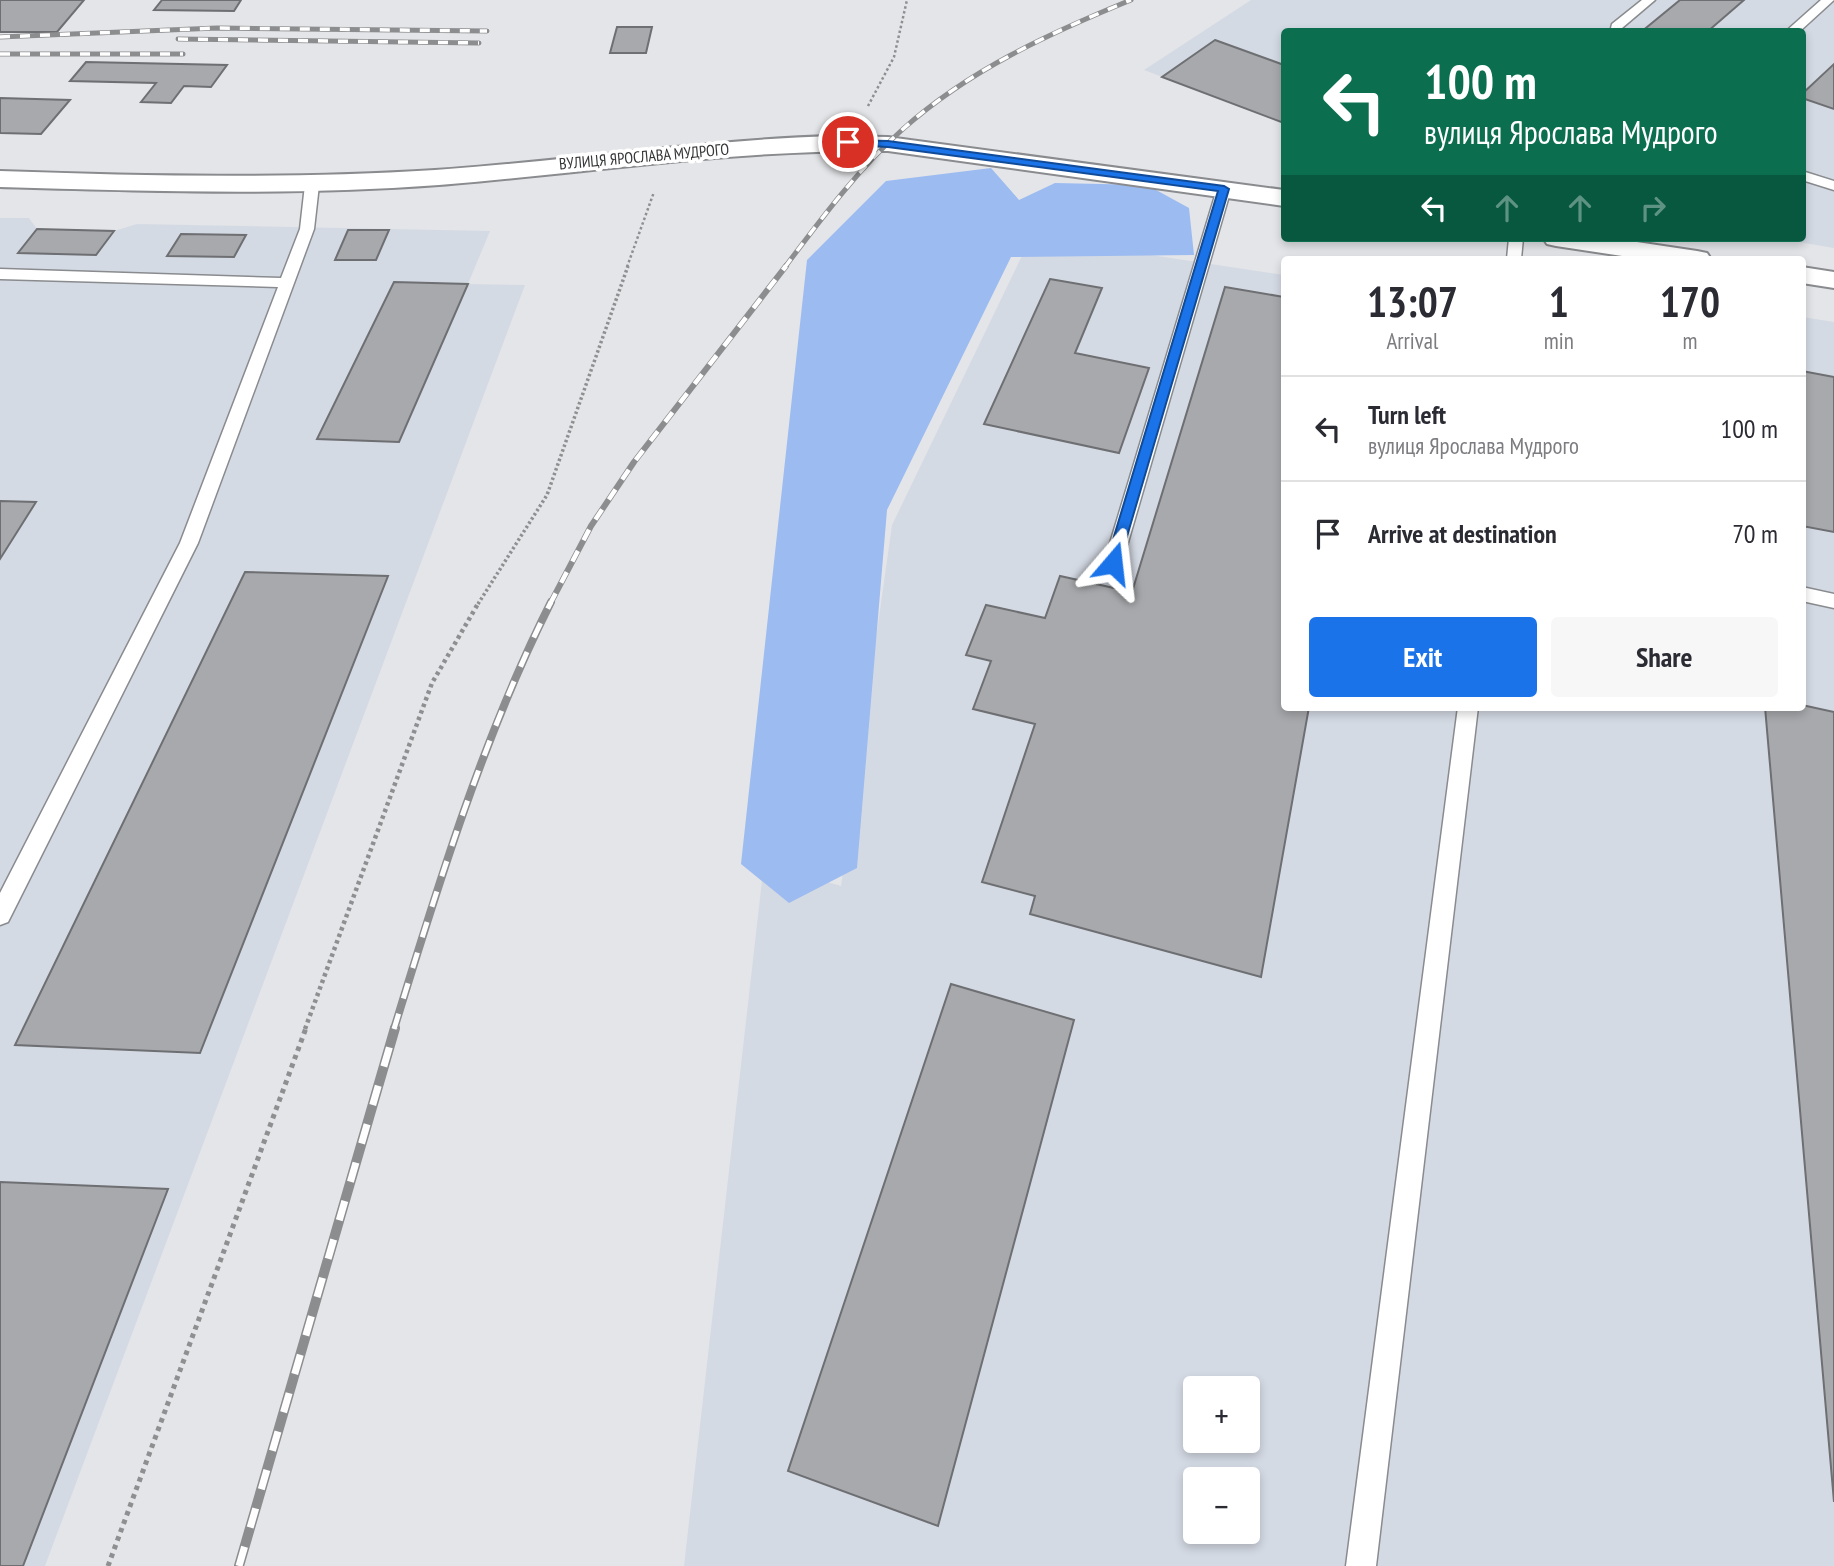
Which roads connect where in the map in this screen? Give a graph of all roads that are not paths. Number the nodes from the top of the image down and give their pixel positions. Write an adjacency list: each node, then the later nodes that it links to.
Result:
1 (1649, 0): 3 (lane)
2 (1828, 0): 4 (lane)
3 (1616, 28)
4 (1796, 28)
5 (1806, 176): 8 (lane)
6 (0, 179): 7 (street, ВУЛИЦЯ ЯРОСЛАВА МУДРОГО)
7 (312, 185): 9 (street, ВУЛИЦЯ ЯРОСЛАВА МУДРОГО); 16 (lane)
8 (1834, 186)
9 (1224, 189): 10 (street, ВУЛИЦЯ ЯРОСЛАВА МУДРОГО); 17 (lane)
10 (1281, 198)
11 (1583, 242): 12 (street)
12 (1677, 256)
13 (0, 274): 16 (lane)
14 (1806, 276): 15 (street)
15 (1834, 280)
16 (286, 283): 21 (lane)
17 (1113, 563)
18 (1806, 595): 19 (lane)
19 (1834, 601)
20 (1468, 711): 22 (lane)
21 (0, 915)
22 (1361, 1566)

